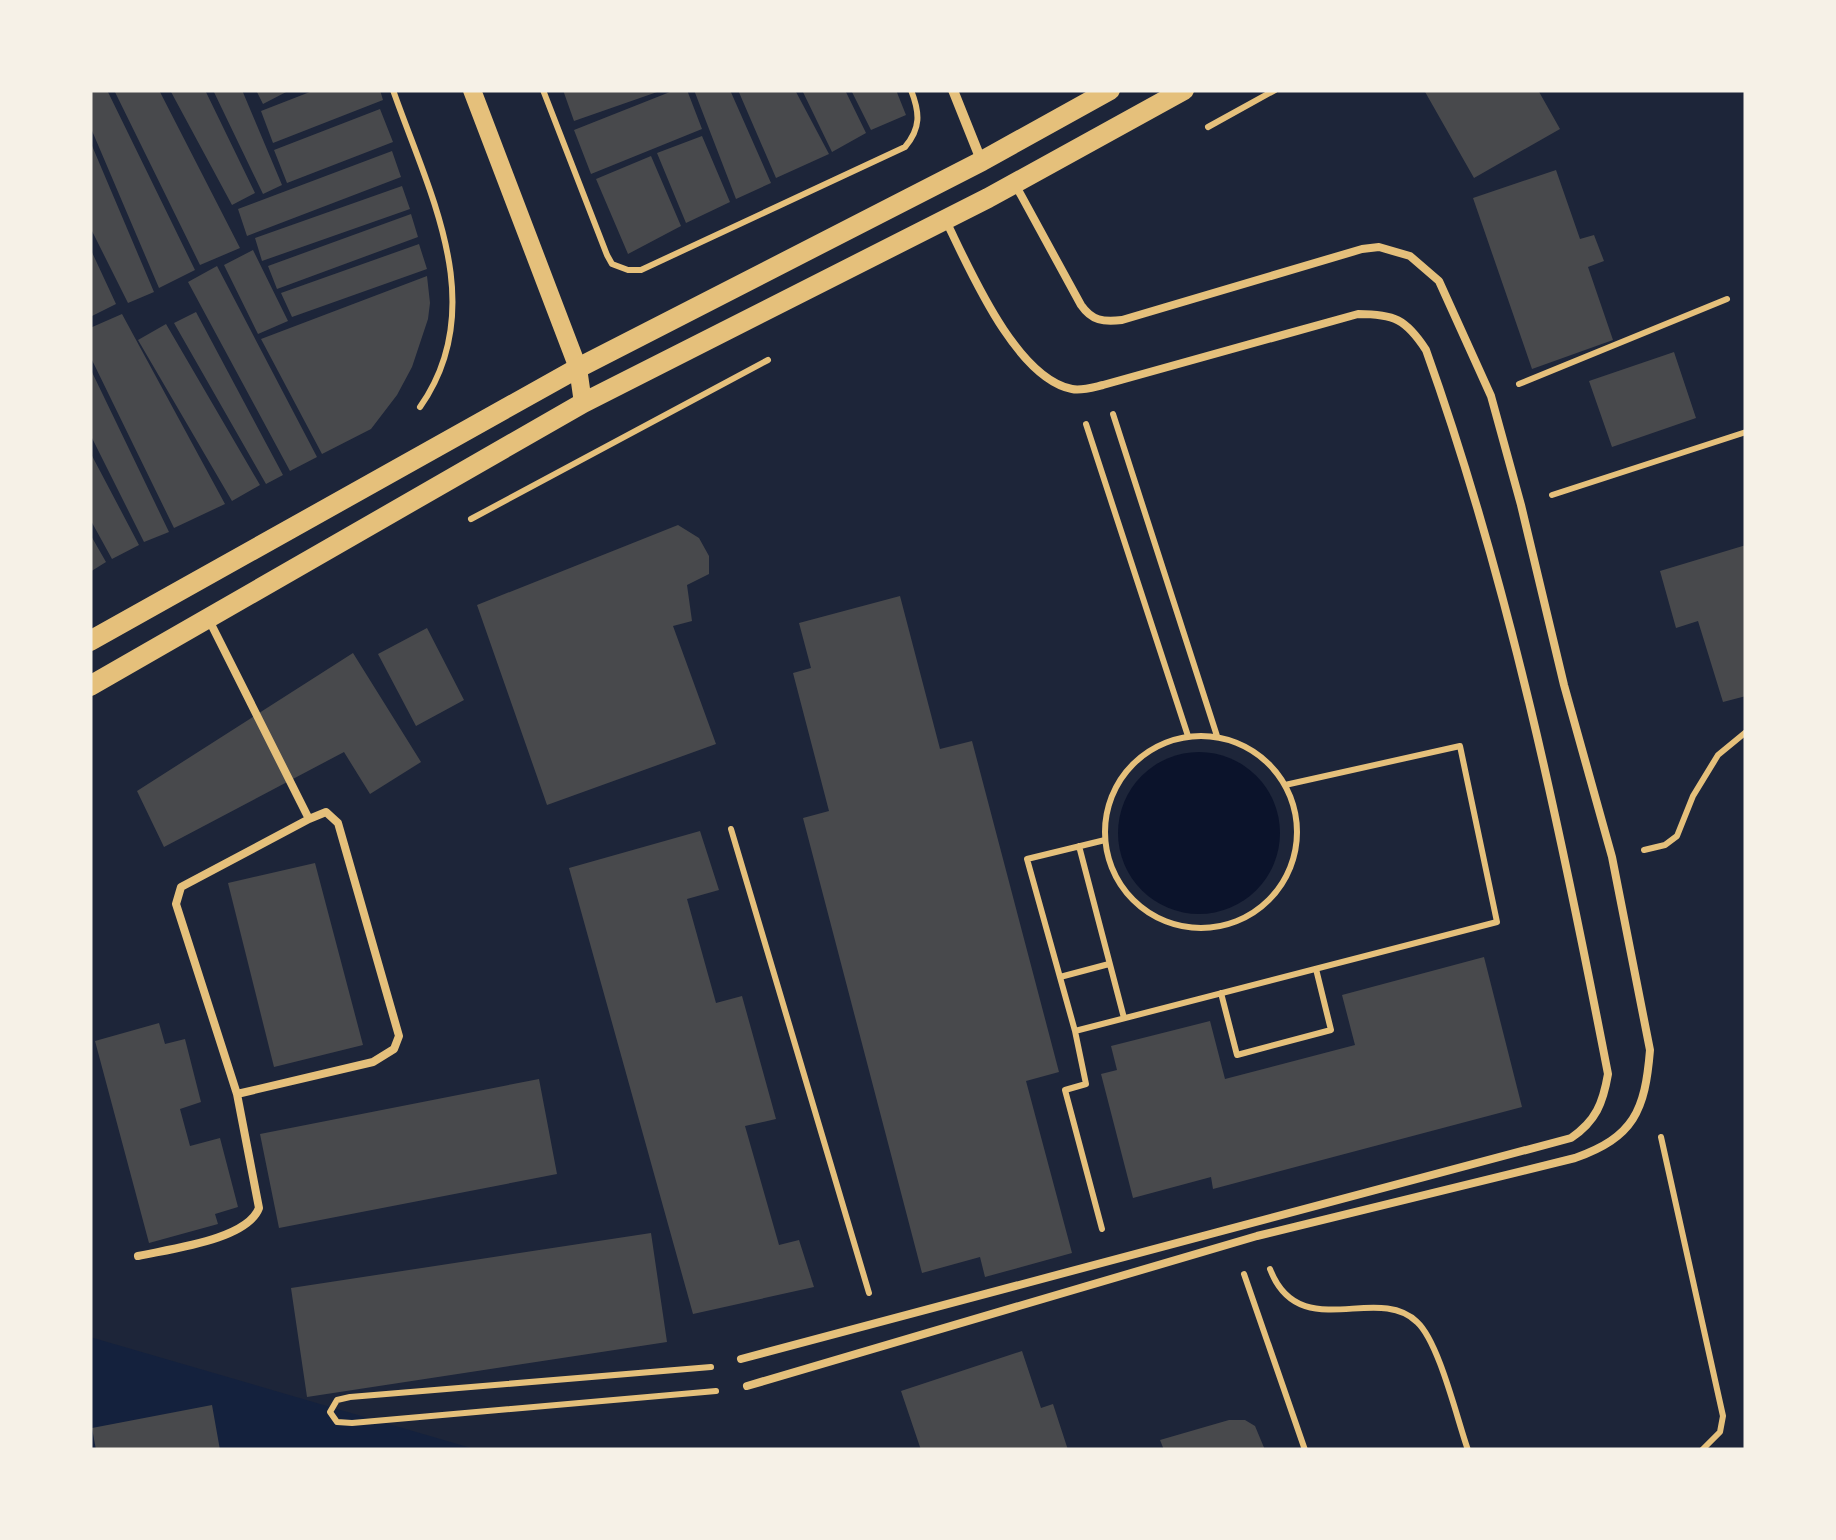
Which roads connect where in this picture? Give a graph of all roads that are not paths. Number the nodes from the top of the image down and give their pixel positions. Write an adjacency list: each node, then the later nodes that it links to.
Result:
1 (472, 90): 8 (street)
2 (953, 90): 5 (street)
3 (1110, 90): 5 (main road)
4 (1184, 90): 6 (main road)
5 (982, 161): 8 (main road)
6 (1014, 183): 7 (main road); 17 (lane)
7 (946, 219): 9 (main road); 16 (lane)
8 (578, 368): 9 (street); 11 (main road)
9 (583, 403): 10 (main road)
10 (208, 618): 12 (main road); 13 (lane)
11 (90, 641)
12 (90, 686)
13 (309, 819): 14 (lane); 14 (lane)
14 (237, 1094): 15 (lane)
15 (138, 1256)
16 (741, 1359)
17 (746, 1386)

